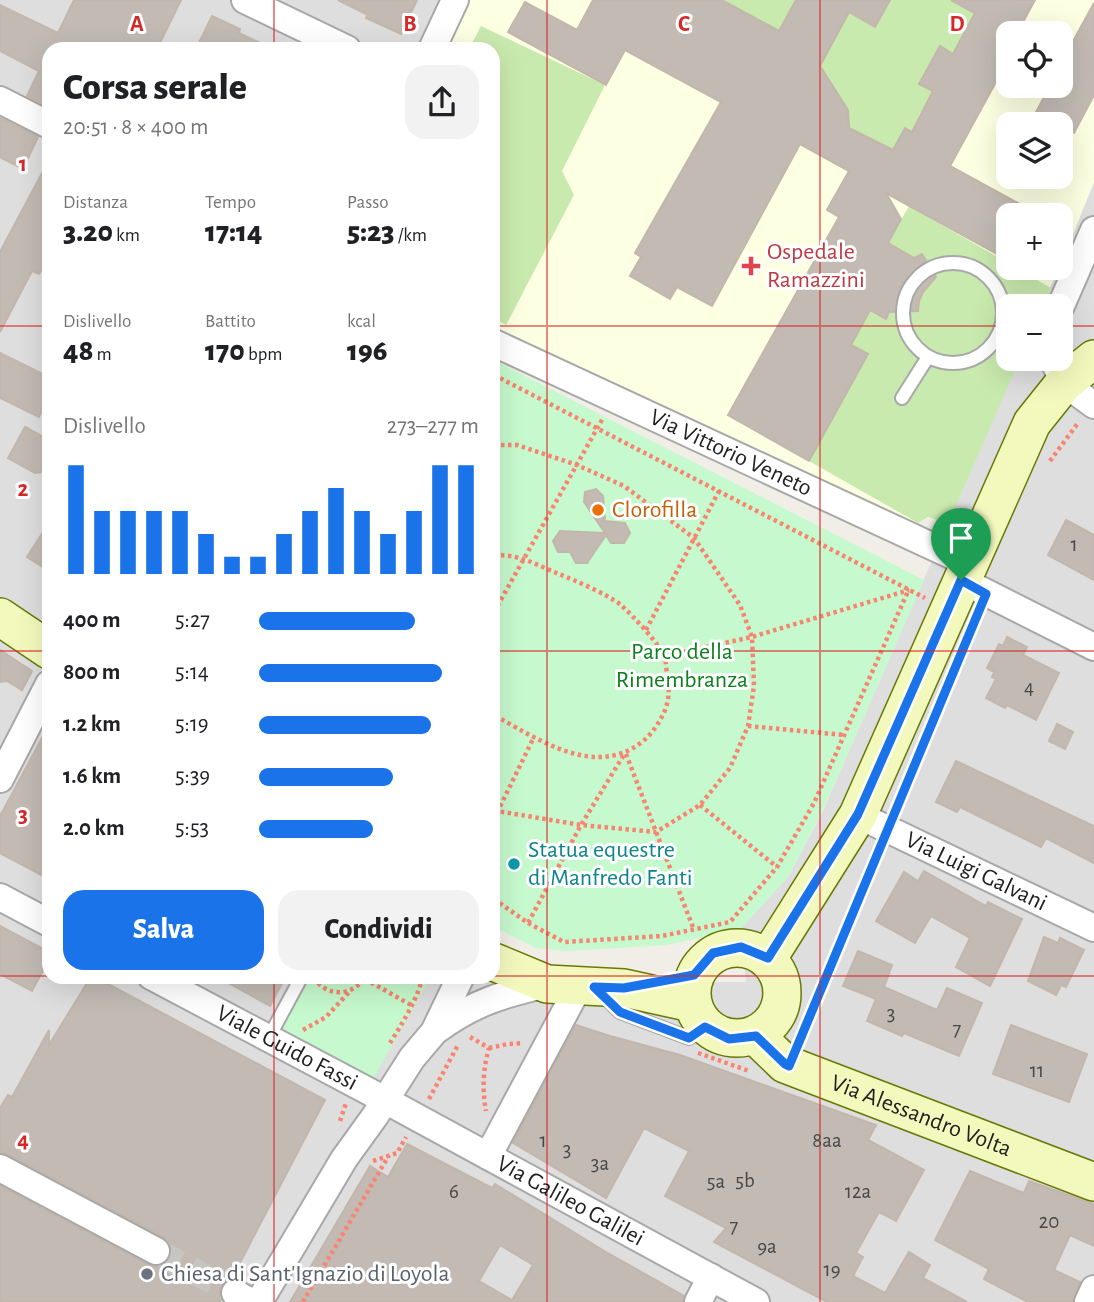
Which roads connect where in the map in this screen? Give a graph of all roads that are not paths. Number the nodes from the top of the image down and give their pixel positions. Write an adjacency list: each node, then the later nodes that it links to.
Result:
1 (245, 0): 3 (street)
2 (455, 0): 4 (street)
3 (332, 42)
4 (435, 42)
5 (0, 100): 6 (street)
6 (42, 121)
7 (1094, 230): 8 (street)
8 (1066, 294)
9 (500, 346): 14 (street, Via Vittorio Veneto)
10 (928, 357): 10 (lane); 13 (lane)
11 (1094, 359): 12 (street)
12 (1076, 388): 14 (street)
13 (902, 398)
14 (965, 572): 17 (street, Via Vittorio Veneto); 20 (street)
15 (0, 617): 16 (street)
16 (42, 645)
17 (1094, 647)
18 (42, 698): 19 (street)
19 (0, 779)
20 (873, 822): 23 (street, Via Luigi Galvani); 24 (street)
21 (0, 897): 22 (street)
22 (42, 919)
23 (1094, 928)
24 (768, 958): 31 (street); 33 (street)
25 (500, 964): 30 (street)
26 (166, 984): 34 (street, Viale Guido Fassi)
27 (298, 984): 34 (lane)
28 (442, 984): 35 (street)
29 (443, 984): 32 (street)
30 (586, 986): 31 (street); 32 (street); 37 (street)
31 (695, 1014): 33 (street)
32 (434, 1032): 35 (street)
33 (756, 1036): 39 (street, Via Alessandro Volta)
34 (268, 1039): 36 (street, Viale Guido Fassi)
35 (412, 1058): 36 (street)
36 (385, 1100): 37 (street, Via Galileo Galilei); 43 (street)
37 (493, 1146): 41 (street, Via Galileo Galilei)
38 (0, 1168): 40 (street)
39 (1094, 1182)
40 (156, 1251)
41 (711, 1277): 44 (street); 45 (street, Via Galileo Galilei)
42 (1094, 1289): 46 (street)
43 (249, 1299)
44 (698, 1302)
45 (756, 1302)
46 (1088, 1302)

